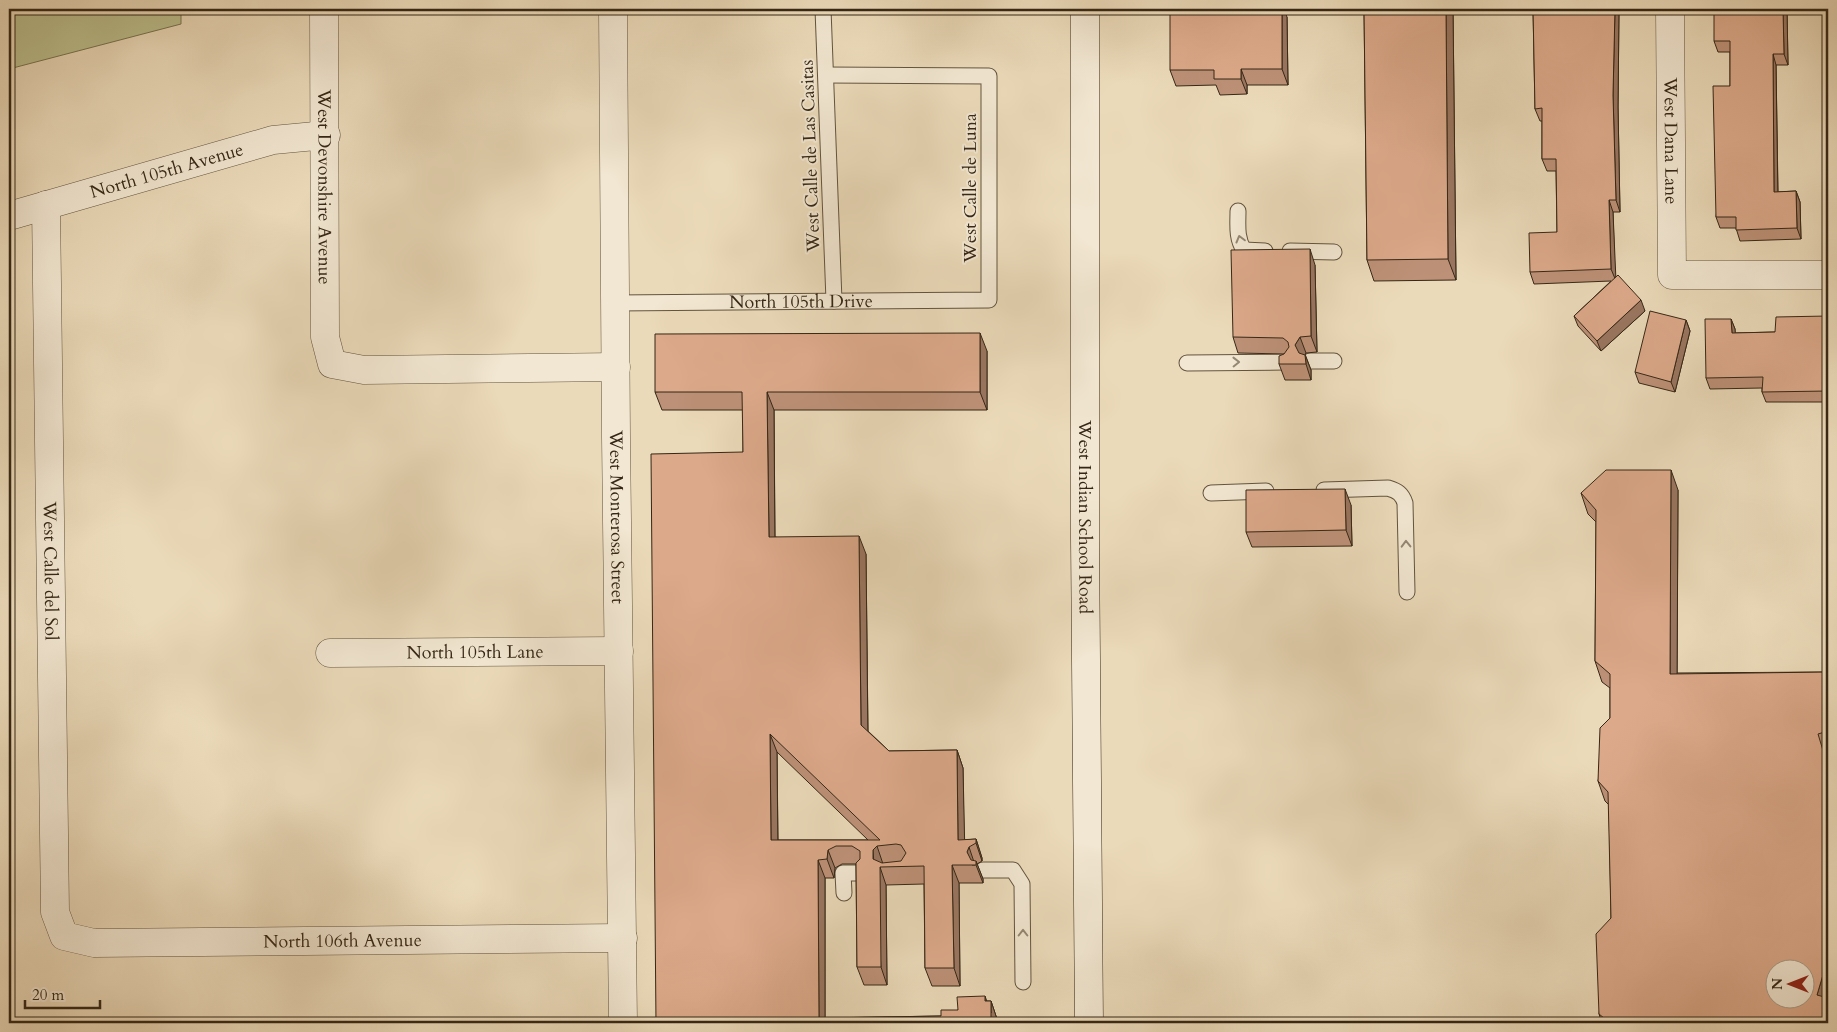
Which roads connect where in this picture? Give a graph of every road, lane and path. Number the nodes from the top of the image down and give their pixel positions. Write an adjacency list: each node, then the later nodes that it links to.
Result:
1 (324, 9): 7 (street, West Devonshire Avenue)
2 (613, 9): 15 (street, West Monterosa Street)
3 (823, 9): 6 (lane, West Calle de Las Casitas)
4 (1085, 9): 34 (street, West Indian School Road)
5 (1670, 9): 12 (street, West Dana Lane)
6 (826, 75): 13 (lane, West Calle de Luna); 14 (lane, West Calle de Las Casitas)
7 (326, 135): 8 (street, North 105th Avenue); 20 (street, West Devonshire Avenue)
8 (46, 205): 10 (street, North 105th Avenue); 30 (street, West Calle del Sol)
9 (1238, 211): 11 (lane, one-way to 9)
10 (9, 216)
11 (1334, 252)
12 (1828, 275)
13 (988, 300): 14 (lane, North 105th Drive)
14 (834, 301): 15 (lane, North 105th Drive)
15 (615, 303): 20 (street, West Monterosa Street)
16 (1310, 361): 17 (lane)
17 (1334, 361)
18 (1285, 362): 19 (lane, one-way to 18)
19 (1187, 363)
20 (616, 367): 25 (street, West Monterosa Street)
21 (1309, 490): 24 (lane, one-way to 21)
22 (1280, 491): 23 (lane)
23 (1211, 493)
24 (1407, 592)
25 (619, 651): 26 (street, North 105th Lane); 31 (street, West Monterosa Street)
26 (330, 653)
27 (983, 870): 32 (lane, one-way to 27)
28 (858, 873): 29 (lane)
29 (844, 893)
30 (64, 936): 31 (street, North 106th Avenue)
31 (623, 938): 33 (street, West Monterosa Street)
32 (1023, 982)
33 (623, 1023)
34 (1089, 1023)

